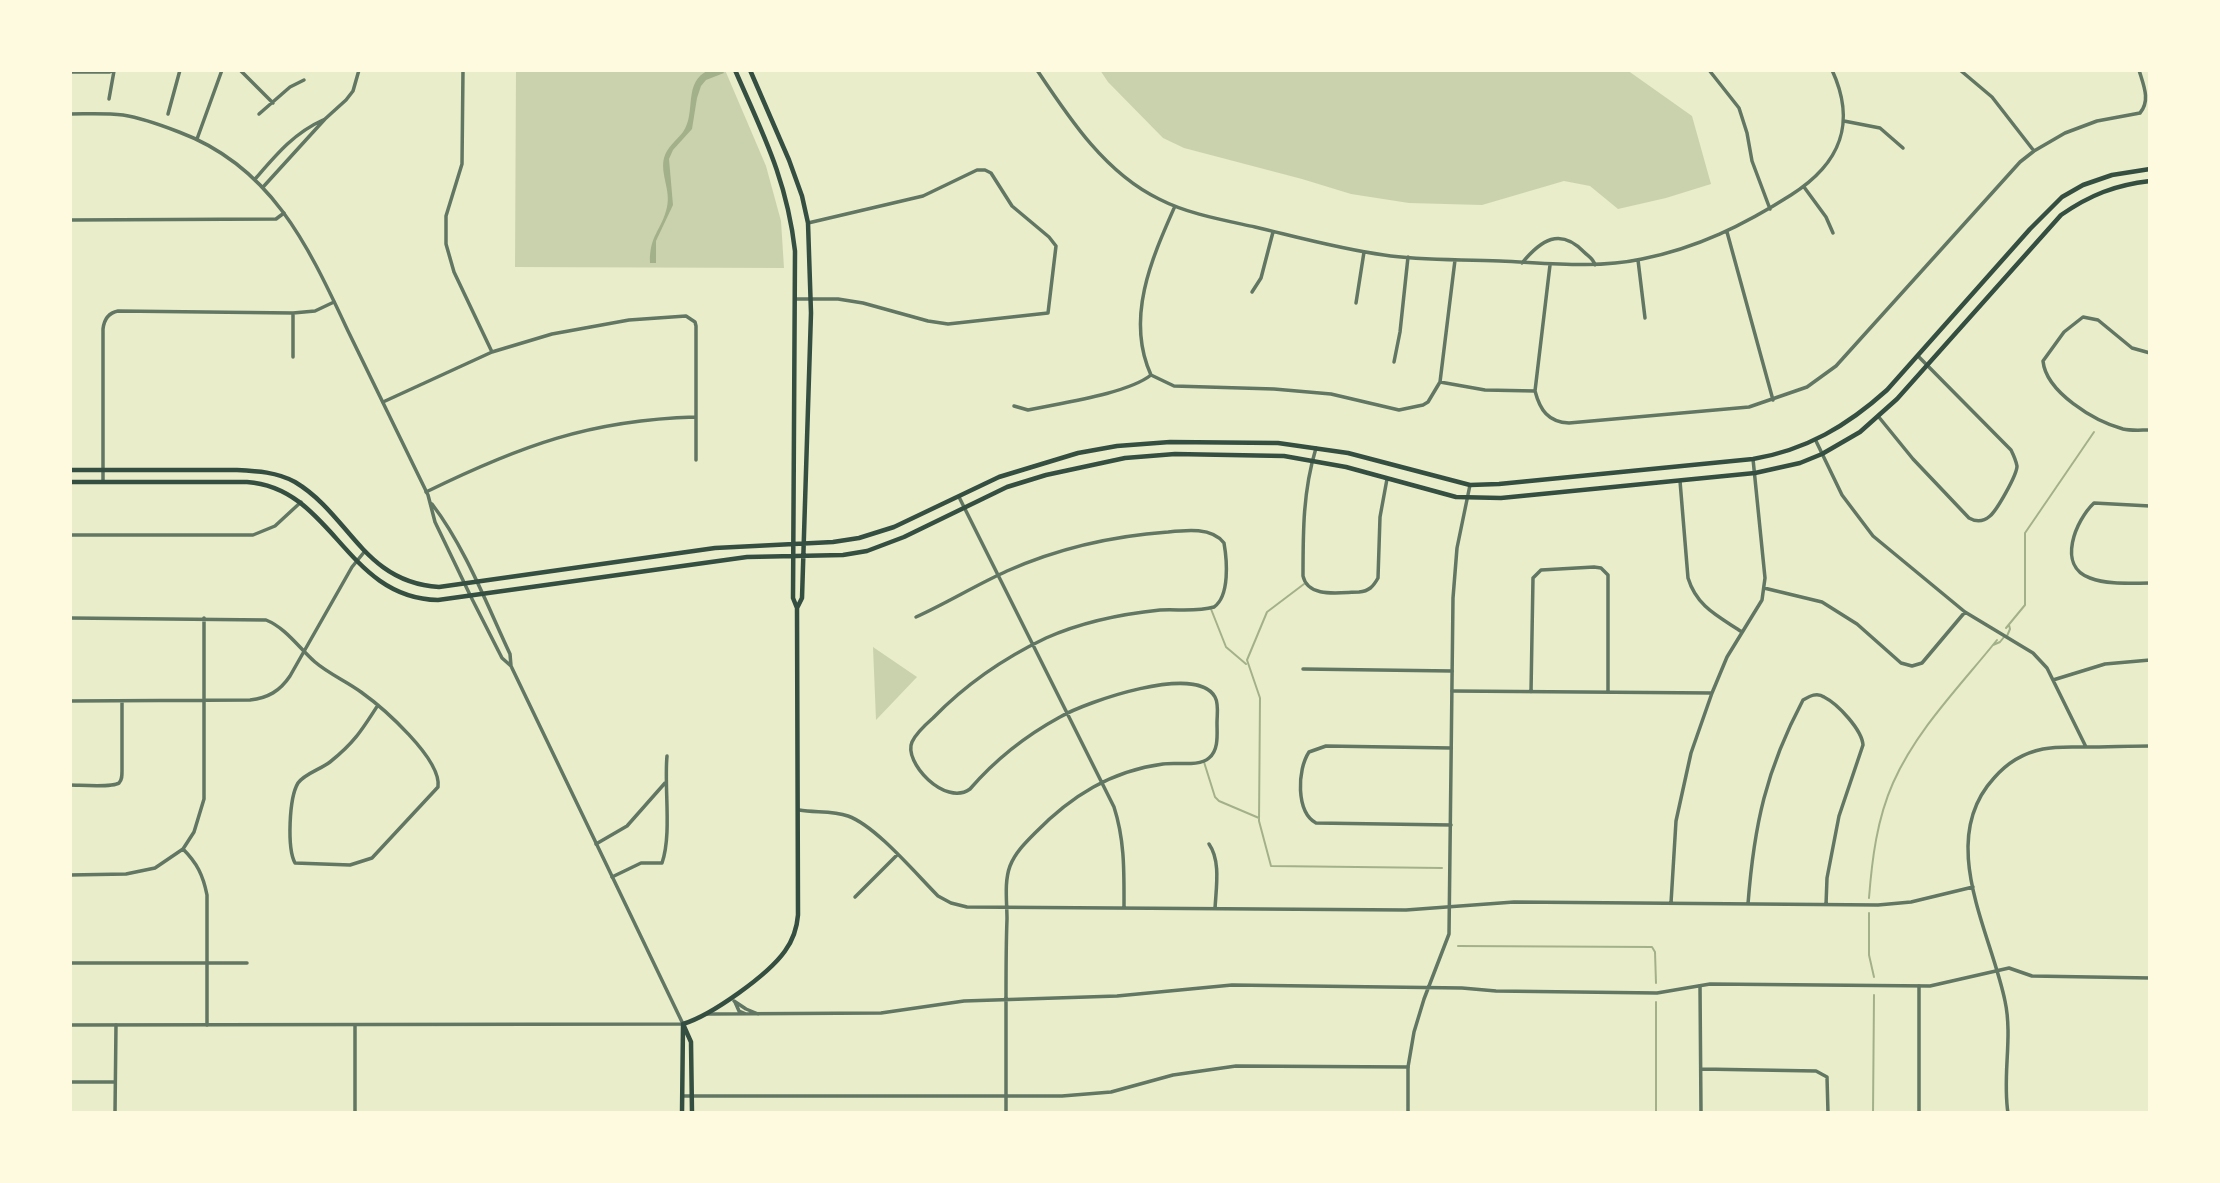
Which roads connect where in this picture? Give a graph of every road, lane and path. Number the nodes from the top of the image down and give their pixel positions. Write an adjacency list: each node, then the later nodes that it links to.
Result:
1 (180, 70): 20 (street)
2 (222, 70): 25 (street)
3 (240, 70): 17 (street)
4 (359, 70): 23 (street)
5 (463, 70): 55 (street)
6 (735, 70): 22 (main road)
7 (750, 70): 18 (main road)
8 (1037, 70): 33 (street)
9 (1709, 70): 34 (street)
10 (1832, 70): 24 (street)
11 (1960, 70): 27 (street)
12 (2139, 70): 27 (street)
13 (114, 71): 14 (street); 16 (street)
14 (70, 72)
15 (304, 80): 17 (street)
16 (109, 99)
17 (274, 103): 21 (street)
18 (767, 110): 22 (main road); 37 (main road)
19 (70, 114): 25 (street)
20 (168, 114)
21 (259, 114)
22 (755, 116): 49 (main road)
23 (325, 120): 29 (street); 31 (street)
24 (1844, 121): 26 (street); 32 (street)
25 (197, 139): 29 (street)
26 (1903, 148)
27 (2034, 151): 64 (street)
28 (2150, 169): 57 (main road)
29 (256, 178): 31 (street)
30 (2150, 181): 60 (main road)
31 (264, 186): 35 (street)
32 (1804, 187): 34 (street); 40 (street)
33 (1175, 206): 38 (street); 61 (street)
34 (1770, 209): 39 (street)
35 (284, 213): 36 (street); 51 (street)
36 (70, 220)
37 (808, 223): 50 (main road); 50 (street)
38 (1273, 232): 41 (street); 48 (street)
39 (1727, 232): 44 (street); 64 (street)
40 (1833, 233)
41 (1364, 252): 42 (street); 52 (street)
42 (1408, 257): 43 (street); 59 (street)
43 (1455, 259): 45 (street); 62 (street)
44 (1639, 260): 47 (street); 54 (street)
45 (1522, 262): 46 (street); 47 (street)
46 (1550, 265): 47 (street); 63 (street)
47 (1595, 265)
48 (1252, 292)
49 (795, 299): 50 (street); 94 (main road)
50 (811, 299): 95 (main road)
51 (334, 302): 53 (street); 65 (street)
52 (1356, 303)
53 (293, 313): 58 (street); 77 (street)
54 (1645, 318)
55 (492, 352): 65 (street); 68 (street)
56 (2150, 353): 69 (street)
57 (1918, 356): 60 (street); 70 (main road)
58 (293, 357)
59 (1394, 362)
60 (1928, 365): 67 (main road); 67 (street)
61 (1151, 375): 62 (street); 66 (street)
62 (1440, 382): 63 (street)
63 (1535, 391): 64 (street)
64 (1773, 400)
65 (383, 402): 86 (street)
66 (1014, 406)
67 (1878, 416): 72 (main road)
68 (695, 417): 75 (street); 86 (street)
69 (2150, 430)
70 (1815, 441): 72 (street); 74 (main road)
71 (1316, 448): 73 (street); 85 (main road); 87 (main road)
72 (1822, 454): 79 (main road); 110 (street)
73 (1313, 459): 80 (main road); 80 (street); 92 (main road)
74 (1753, 459): 79 (street); 85 (main road)
75 (696, 460)
76 (70, 470): 77 (main road)
77 (103, 470): 78 (main road); 83 (street)
78 (232, 470): 84 (main road); 96 (main road)
79 (1755, 473): 81 (main road); 106 (street)
80 (1388, 477): 88 (main road)
81 (1680, 481): 88 (main road); 114 (street)
82 (70, 482): 83 (main road)
83 (103, 482): 84 (main road)
84 (233, 482): 89 (main road)
85 (1470, 485): 88 (street)
86 (426, 492): 90 (street)
87 (958, 495): 92 (street); 95 (main road)
88 (1466, 499): 120 (street)
89 (301, 502): 93 (street); 100 (main road)
90 (431, 502): 103 (street); 105 (street)
91 (2150, 506): 104 (street)
92 (964, 507): 98 (main road); 102 (street)
93 (70, 535)
94 (793, 543): 95 (main road); 97 (main road); 99 (main road)
95 (803, 543): 98 (main road)
96 (365, 551): 100 (street); 105 (main road)
97 (793, 556): 98 (main road); 101 (main road); 109 (main road)
98 (802, 556): 109 (main road)
99 (637, 559): 101 (main road); 103 (main road)
100 (356, 560): 108 (main road); 116 (street)
101 (638, 572): 107 (main road)
102 (998, 575): 111 (street); 115 (street); 115 (street)
103 (476, 583): 105 (main road); 107 (street)
104 (2150, 583)
105 (465, 584): 108 (street)
106 (1764, 588): 110 (street); 114 (street)
107 (482, 595): 108 (main road); 118 (street)
108 (471, 597): 118 (street)
109 (797, 608): 138 (main road)
110 (1965, 612): 121 (street)
111 (916, 617)
112 (70, 618): 113 (street)
113 (204, 618): 116 (street); 126 (street)
114 (1742, 632): 125 (street)
115 (1033, 645): 130 (street); 130 (street)
116 (304, 650): 126 (street); 129 (street)
117 (2150, 660): 121 (street)
118 (511, 666): 140 (street)
119 (1303, 669): 120 (street)
120 (1452, 671): 122 (street)
121 (2053, 680): 132 (street)
122 (1452, 691): 123 (street); 133 (street)
123 (1531, 692): 124 (street); 124 (street)
124 (1608, 692): 125 (street)
125 (1712, 693): 148 (street)
126 (204, 700): 128 (street); 142 (street)
127 (70, 701): 128 (street)
128 (122, 701): 137 (street)
129 (378, 705): 129 (street)
130 (1067, 713): 135 (street); 135 (street)
131 (2150, 746): 132 (street)
132 (2086, 747): 146 (street)
133 (1451, 748): 139 (street); 139 (street)
134 (667, 756): 136 (street)
135 (1102, 782): 152 (street); 153 (street)
136 (665, 783): 140 (street); 145 (street)
137 (70, 785)
138 (799, 810): 143 (street); 164 (main road)
139 (1451, 825): 151 (street)
140 (596, 844): 145 (street)
141 (1209, 844): 154 (street)
142 (183, 849): 144 (street); 156 (street)
143 (897, 855): 147 (street); 152 (street)
144 (70, 875)
145 (612, 877): 168 (street)
146 (1973, 887): 150 (street); 158 (street)
147 (855, 897)
148 (1671, 904): 149 (street); 151 (street)
149 (1748, 904): 150 (street); 150 (street)
150 (1826, 905)
151 (1449, 906): 154 (street); 162 (street)
152 (1007, 907): 153 (street); 163 (street)
153 (1124, 908): 154 (street)
154 (1215, 909)
155 (70, 962): 156 (street)
156 (207, 963): 157 (street); 171 (street)
157 (247, 963)
158 (1996, 972): 159 (street); 161 (street); 189 (street)
159 (2150, 978)
160 (1700, 984): 161 (street); 162 (street); 174 (street)
161 (1919, 986): 188 (street)
162 (1429, 987): 163 (street); 173 (street)
163 (1006, 998): 167 (street); 179 (street)
164 (732, 999): 165 (main road); 166 (street); 167 (street)
165 (707, 1014): 166 (street); 168 (main road)
166 (748, 1015): 167 (street)
167 (760, 1015)
168 (683, 1024): 172 (street); 177 (main road); 178 (main road)
169 (70, 1025): 170 (street)
170 (116, 1025): 171 (street); 176 (street)
171 (207, 1025): 172 (street)
172 (355, 1025): 181 (street)
173 (1408, 1067): 179 (street); 185 (street)
174 (1701, 1069): 186 (street); 187 (street)
175 (70, 1082): 176 (street)
176 (115, 1082): 180 (street)
177 (682, 1096): 178 (street); 182 (main road)
178 (692, 1096): 179 (street); 183 (main road)
179 (1006, 1096): 184 (street)
180 (115, 1113)
181 (355, 1113)
182 (682, 1113)
183 (692, 1113)
184 (1006, 1113)
185 (1408, 1113)
186 (1701, 1113)
187 (1828, 1113)
188 (1919, 1113)
189 (2008, 1113)

